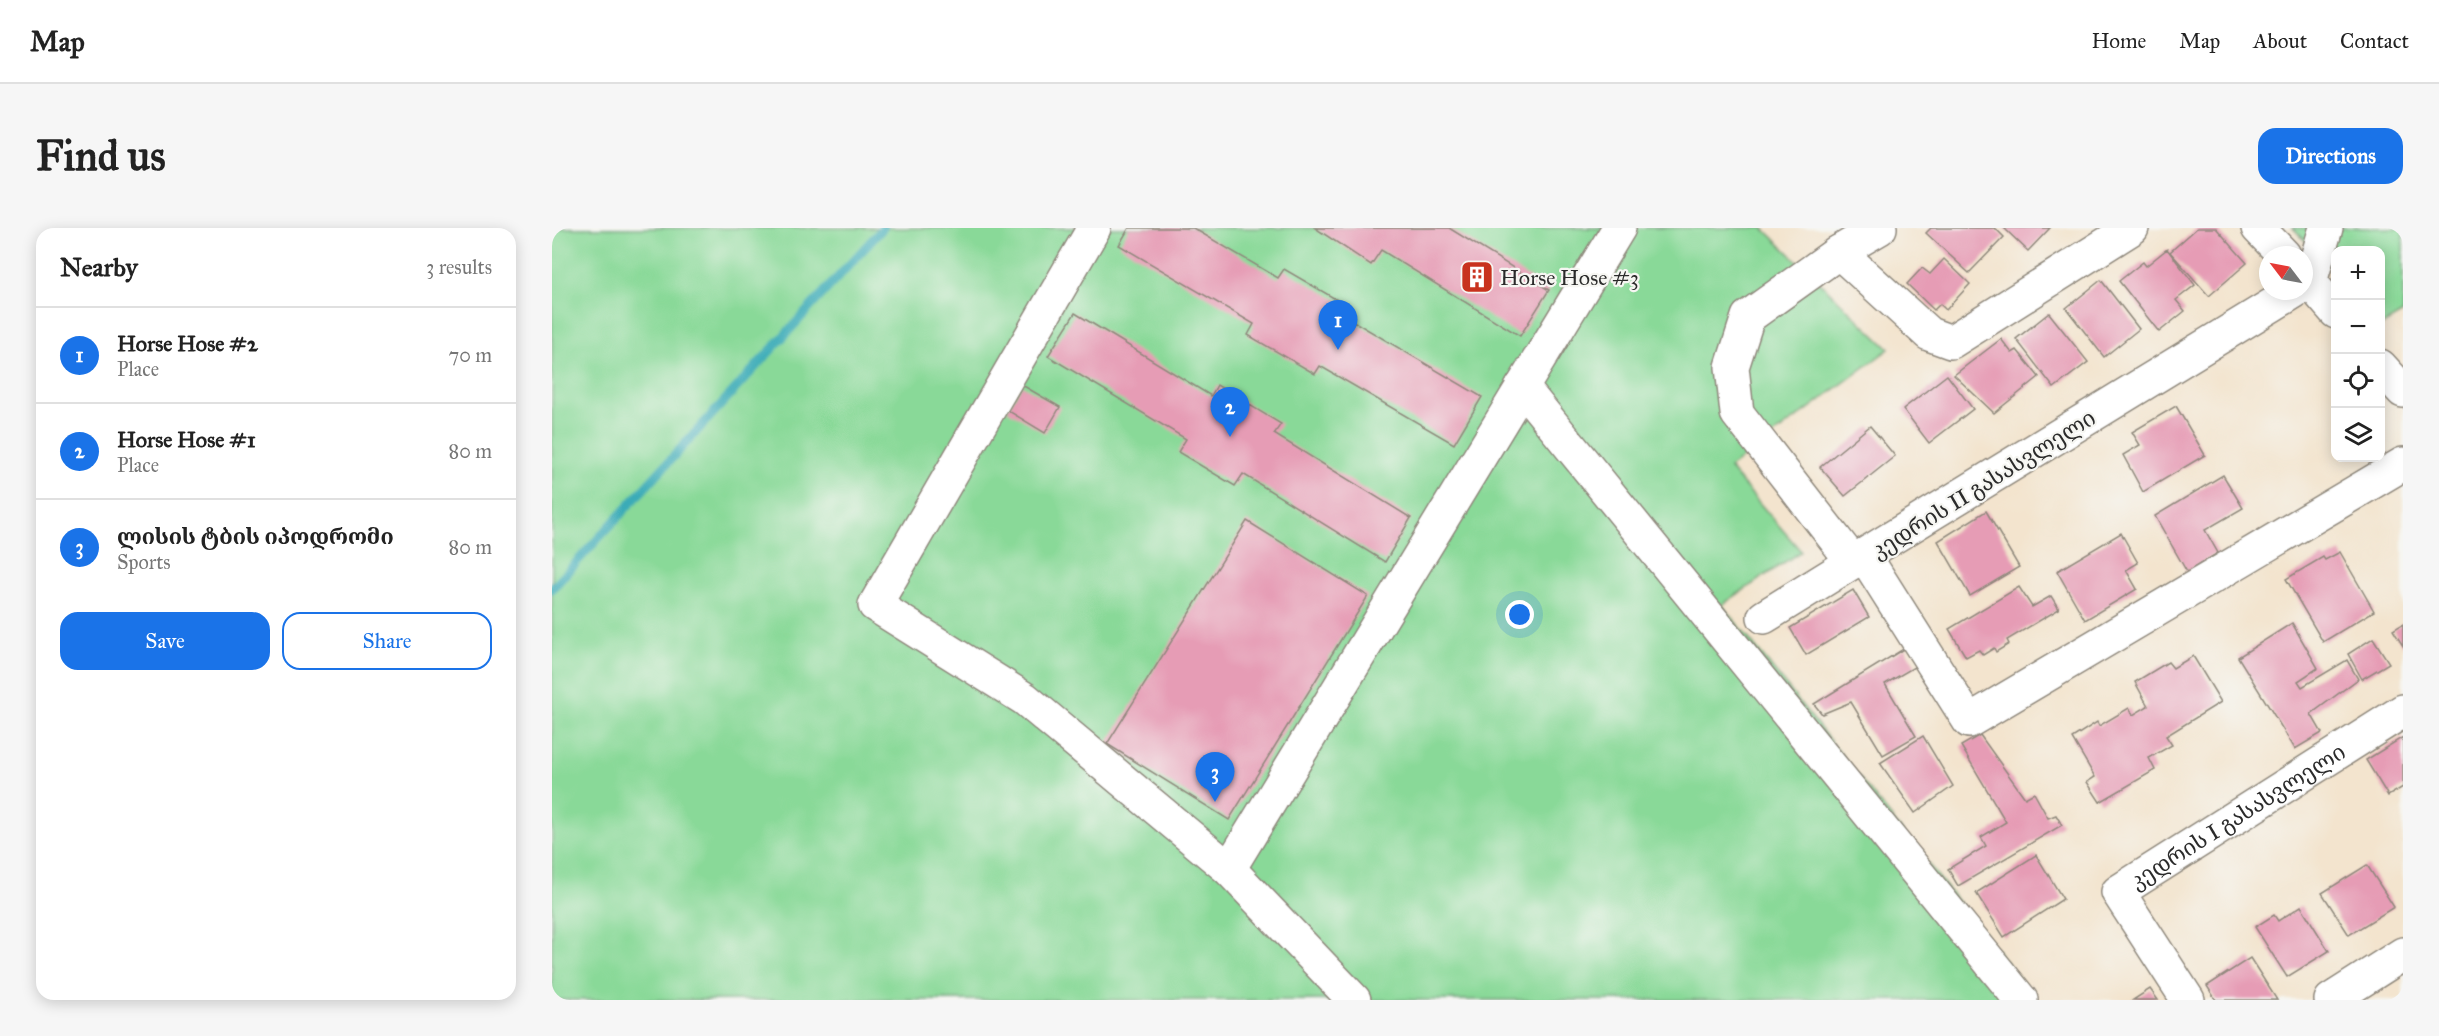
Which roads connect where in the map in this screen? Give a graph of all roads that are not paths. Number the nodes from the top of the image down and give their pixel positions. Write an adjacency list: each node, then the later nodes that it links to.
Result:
1 (1094, 228): 20 (street)
2 (1619, 228): 14 (street)
3 (1880, 228): 8 (street)
4 (2132, 228): 8 (street)
5 (2258, 228): 7 (street)
6 (2326, 228): 9 (street)
7 (2275, 246)
8 (1839, 252): 17 (street)
9 (2313, 259)
10 (2313, 292): 12 (street)
11 (2276, 300): 17 (street, კედრის II გასასვლელი)
12 (2331, 308)
13 (2385, 371): 15 (street)
14 (1522, 387): 20 (street); 23 (street)
15 (2403, 391)
16 (2403, 465): 17 (street, კედრის II გასასვლელი)
17 (1858, 559): 18 (street)
18 (1764, 616)
19 (2403, 711): 24 (street, კედრის I გასასვლელი)
20 (1229, 869): 22 (street)
21 (2403, 954): 25 (street)
22 (1354, 1000)
23 (2021, 1000)
24 (2188, 1000)
25 (2331, 1000)

